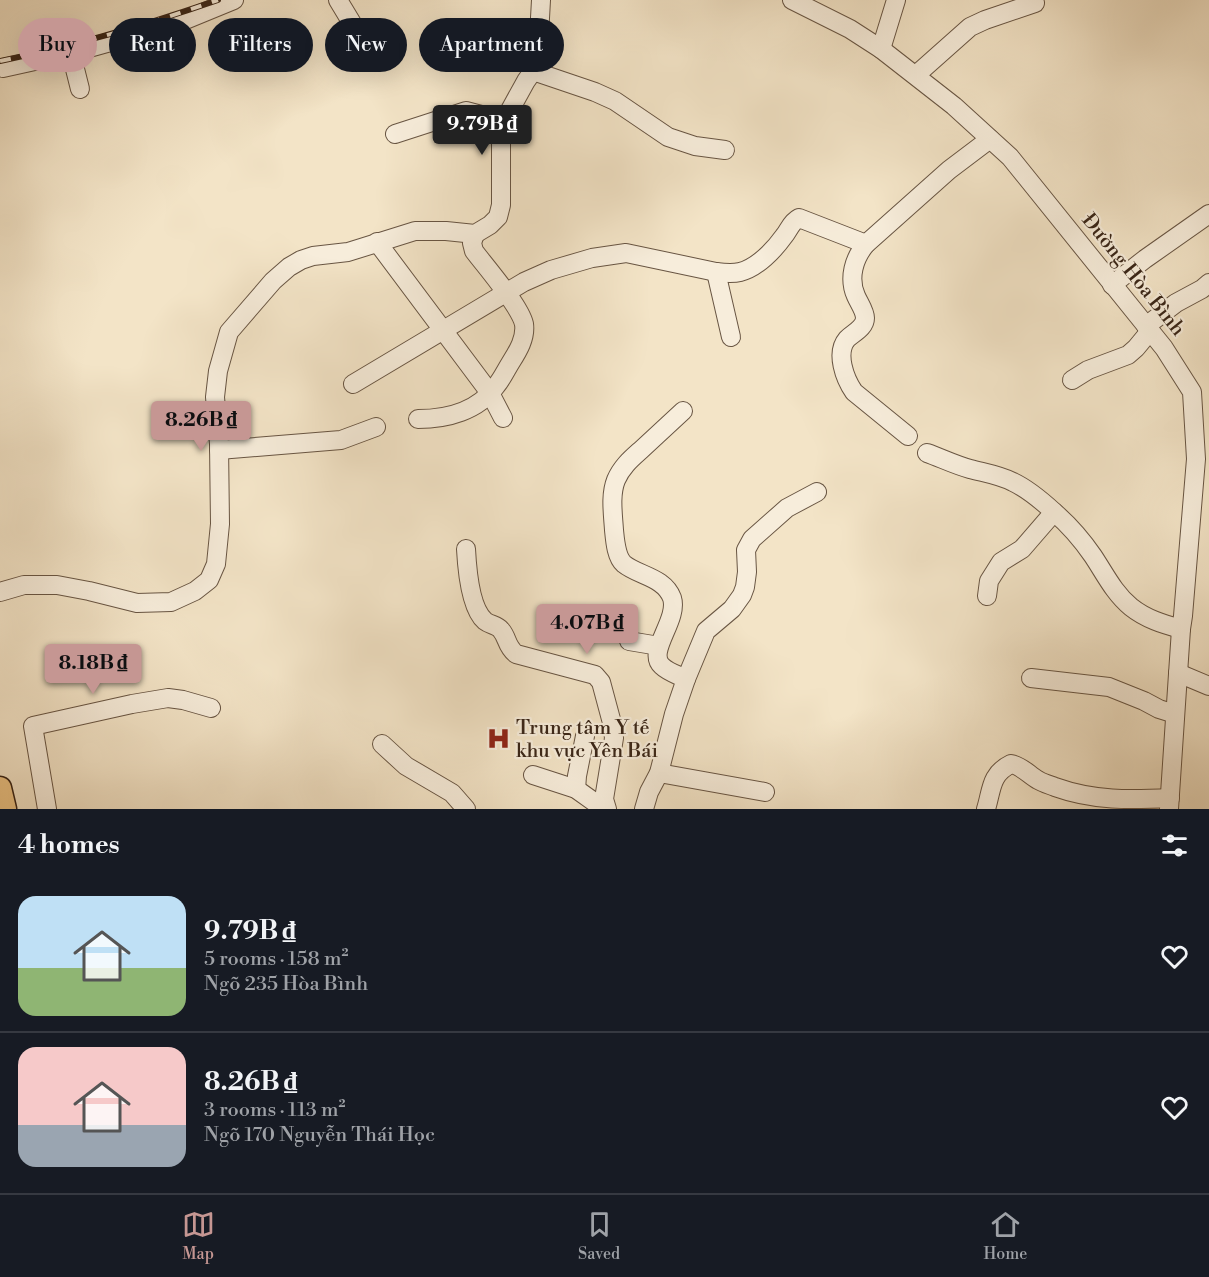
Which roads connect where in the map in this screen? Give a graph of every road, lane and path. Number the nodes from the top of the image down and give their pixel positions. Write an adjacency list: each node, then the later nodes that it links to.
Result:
1 (234, 0): 9 (street)
2 (338, 0): 7 (street)
3 (541, 0): 8 (street)
4 (792, 0): 10 (street, Đường Hòa Bình)
5 (896, 0): 10 (street)
6 (1035, 3): 16 (street)
7 (349, 18)
8 (540, 18)
9 (97, 45)
10 (881, 49): 16 (street, Đường Hòa Bình)
11 (18, 64): 12 (street)
12 (3, 68)
13 (75, 72): 17 (street)
14 (532, 72): 18 (street)
15 (536, 72): 21 (street)
16 (916, 75): 20 (street, Đường Hòa Bình)
17 (80, 89)
18 (504, 121): 19 (street); 23 (street)
19 (395, 134)
20 (990, 139): 25 (street); 28 (street, Đường Hòa Bình)
21 (725, 150)
22 (1209, 214): 28 (street)
23 (475, 234): 24 (street); 29 (street)
24 (377, 242): 31 (street); 41 (street)
25 (866, 244): 26 (street); 40 (street)
26 (716, 272): 29 (street); 32 (street)
27 (1209, 283): 30 (street)
28 (1112, 285): 30 (street, Đường Hòa Bình)
29 (506, 293): 31 (street); 35 (street)
30 (1148, 328): 33 (street); 48 (street, Đường Hòa Bình)
31 (442, 330): 34 (street); 35 (street)
32 (731, 337)
33 (1072, 380)
34 (353, 384)
35 (490, 393): 37 (street); 38 (street)
36 (683, 411): 50 (street)
37 (503, 418)
38 (418, 419)
39 (376, 427): 41 (street)
40 (908, 436)
41 (219, 450): 46 (street)
42 (927, 453): 44 (street)
43 (817, 492): 53 (street)
44 (1054, 512): 47 (street); 48 (street)
45 (466, 549): 68 (street)
46 (0, 592)
47 (987, 596)
48 (1181, 629): 51 (street, Đường Hòa Bình)
49 (628, 641): 50 (street)
50 (658, 646): 53 (street)
51 (1178, 673): 54 (street); 56 (street, Đường Hòa Bình)
52 (1031, 678): 56 (street)
53 (686, 679): 59 (street)
54 (1209, 686)
55 (211, 708): 66 (street)
56 (1175, 714): 64 (street, Đường Hòa Bình)
57 (585, 736): 62 (street)
58 (382, 744): 67 (street)
59 (658, 773): 63 (street); 69 (street)
60 (533, 775): 62 (street)
61 (0, 788): 65 (main road)
62 (576, 789): 68 (street)
63 (765, 792)
64 (1169, 804): 70 (street)
65 (5, 809)
66 (47, 809)
67 (465, 809)
68 (606, 809)
69 (644, 809)
70 (986, 809)

